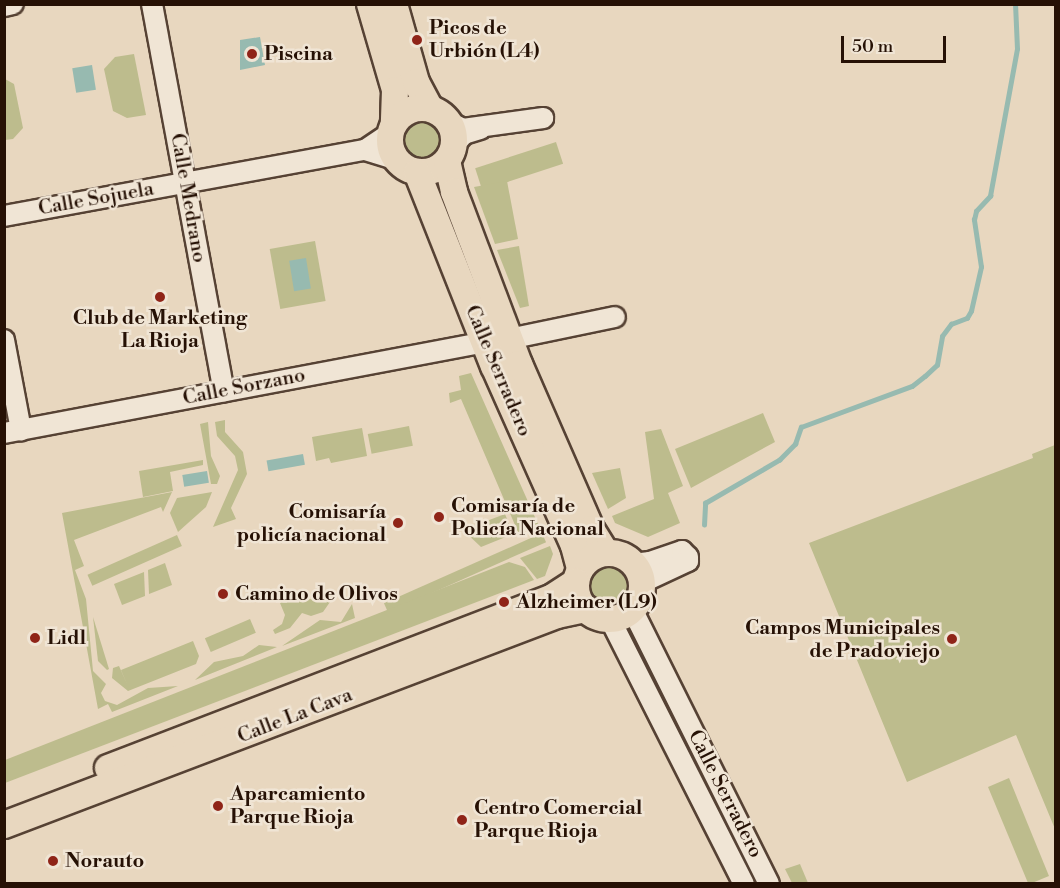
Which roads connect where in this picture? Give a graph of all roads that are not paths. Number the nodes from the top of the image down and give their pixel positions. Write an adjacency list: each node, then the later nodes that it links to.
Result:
1 (13, 4): 5 (street)
2 (153, 4): 11 (street, Calle Medrano)
3 (370, 4): 7 (main road)
4 (393, 4): 8 (main road, Calle Serradero)
5 (4, 6)
6 (543, 118): 8 (street)
7 (392, 128): 8 (main road); 9 (street, Calle Sojuela); 10 (main road, Calle Serradero)
8 (445, 134): 10 (main road); 15 (main road, Calle Serradero)
9 (365, 150): 10 (street, Calle Sojuela); 11 (street, Calle Sojuela)
10 (407, 166): 15 (main road, Calle Serradero)
11 (185, 183): 12 (street, Calle Sojuela); 16 (street, Calle Medrano)
12 (4, 216)
13 (615, 316): 15 (street, Calle Sorzano)
14 (4, 340): 17 (street)
15 (496, 340): 16 (street, Calle Sorzano); 18 (main road, Calle Serradero); 19 (main road, Calle Serradero)
16 (224, 391): 17 (street, Calle Sorzano)
17 (13, 431)
18 (606, 553): 19 (main road); 21 (main road)
19 (578, 575): 20 (main road); 22 (main road, Calle La Cava)
20 (586, 609): 21 (main road); 23 (main road, Calle La Cava)
21 (621, 614): 24 (street, Calle Serradero); 25 (street, Calle Serradero)
22 (4, 808)
23 (4, 825)
24 (744, 884)
25 (770, 884)

